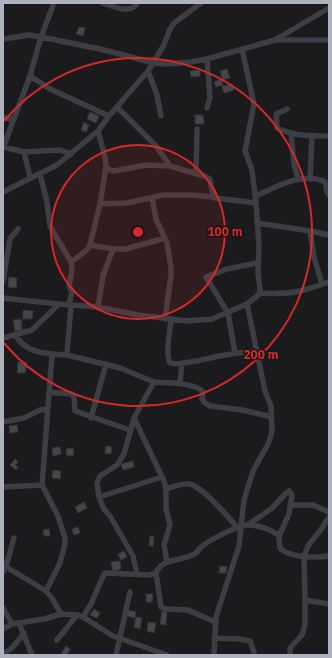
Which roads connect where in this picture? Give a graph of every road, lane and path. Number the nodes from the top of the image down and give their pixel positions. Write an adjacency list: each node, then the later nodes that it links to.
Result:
1 (54, 3): 6 (street)
2 (103, 3): 3 (street)
3 (137, 3)
4 (201, 3): 12 (street)
5 (329, 8): 8 (street)
6 (41, 37): 7 (street); 12 (street); 14 (street)
7 (3, 39)
8 (275, 40): 9 (street); 10 (street)
9 (329, 40)
10 (242, 49): 11 (street); 39 (street)
11 (206, 59): 12 (street); 16 (street)
12 (154, 63): 13 (street)
13 (148, 71): 15 (street); 19 (street)
14 (30, 76): 18 (street); 21 (street)
15 (117, 107): 18 (street); 30 (street)
16 (207, 108)
17 (287, 108): 24 (street)
18 (109, 116): 23 (street)
19 (160, 116)
20 (3, 117): 21 (street)
21 (14, 120): 27 (street)
22 (197, 129): 33 (street)
23 (98, 131): 29 (street); 31 (street)
24 (292, 133): 25 (street); 35 (street)
25 (312, 136): 26 (street); 36 (street)
26 (329, 136)
27 (3, 147): 28 (street)
28 (24, 152): 29 (street); 34 (street)
29 (71, 154): 32 (street)
30 (170, 166): 31 (street); 33 (street)
31 (106, 167): 43 (street)
32 (40, 174): 34 (street); 51 (street)
33 (196, 174): 40 (street)
34 (30, 178): 37 (street)
35 (298, 179): 36 (street); 39 (street)
36 (310, 179): 38 (street)
37 (3, 192)
38 (329, 195)
39 (256, 196): 42 (street)
40 (213, 197): 41 (street); 42 (street)
41 (152, 198): 43 (street); 48 (street)
42 (256, 203): 44 (street)
43 (100, 204): 49 (street)
44 (257, 223): 46 (street); 52 (street)
45 (18, 229): 53 (street)
46 (310, 231): 47 (street); 55 (street)
47 (329, 235)
48 (165, 238): 50 (street); 63 (street)
49 (90, 245): 50 (street); 51 (street)
50 (113, 249): 61 (street)
51 (71, 262): 59 (street)
52 (258, 263): 56 (street); 62 (street)
53 (3, 281)
54 (329, 282): 55 (street)
55 (322, 284): 56 (street)
56 (260, 293): 60 (street)
57 (3, 298): 58 (street)
58 (59, 304): 59 (street); 64 (street)
59 (70, 304): 61 (street); 69 (street)
60 (247, 304): 62 (street); 66 (street)
61 (98, 307): 63 (street)
62 (228, 312): 63 (street); 67 (street)
63 (168, 319): 70 (street)
64 (15, 334): 65 (street); 68 (street)
65 (3, 338)
66 (256, 351): 67 (street); 78 (street)
67 (235, 353): 70 (street)
68 (52, 355): 69 (street); 74 (street)
69 (67, 356): 71 (street)
70 (182, 363): 73 (street)
71 (106, 364): 72 (street); 76 (street)
72 (154, 382): 73 (street); 77 (street)
73 (180, 383): 78 (street)
74 (49, 392): 75 (street); 76 (street)
75 (48, 409): 79 (street); 82 (street)
76 (91, 418): 80 (street)
77 (134, 418): 80 (street); 81 (street)
78 (272, 418): 90 (street)
79 (3, 422)
80 (130, 430): 85 (street)
81 (162, 477): 84 (street); 85 (street)
82 (42, 485): 83 (street); 100 (street)
83 (3, 488)
84 (166, 489): 90 (street); 95 (street)
85 (99, 497): 99 (street)
86 (291, 505): 87 (street); 89 (street); 91 (street)
87 (329, 512)
88 (329, 517): 93 (street)
89 (248, 525): 90 (street); 91 (street)
90 (239, 527): 95 (street); 108 (street)
91 (279, 536): 93 (street)
92 (14, 538): 96 (street)
93 (304, 556): 94 (street); 102 (street)
94 (329, 556)
95 (167, 562): 98 (street)
96 (5, 565): 97 (street); 100 (street)
97 (3, 572)
98 (156, 573): 99 (street); 108 (street)
99 (137, 574): 107 (street)
100 (46, 591): 105 (street)
101 (130, 592): 113 (street)
102 (306, 600): 103 (street); 122 (street)
103 (329, 604)
104 (3, 608): 110 (street)
105 (61, 614): 106 (street); 109 (street)
106 (76, 615): 107 (street); 115 (street)
107 (83, 617): 113 (street)
108 (215, 622): 114 (street)
109 (19, 623): 110 (street); 112 (street)
110 (12, 624): 111 (street)
111 (3, 630)
112 (24, 633): 117 (street); 118 (street)
113 (119, 638): 119 (street); 120 (street)
114 (214, 638): 116 (street); 121 (street)
115 (57, 640)
116 (254, 652)
117 (3, 654)
118 (32, 655)
119 (116, 655)
120 (167, 655)
121 (214, 655)
122 (290, 655)

